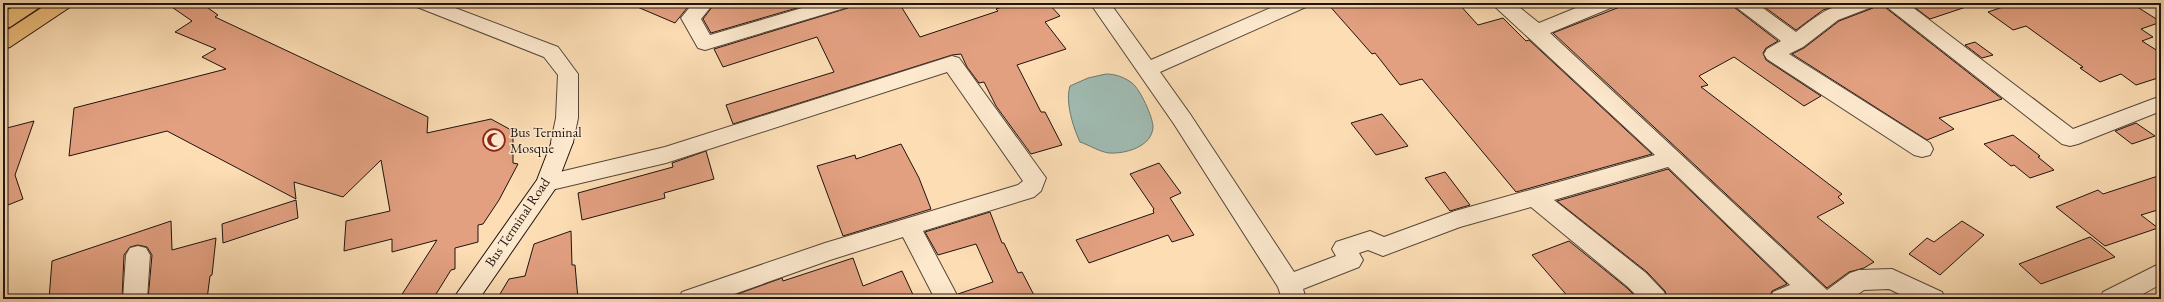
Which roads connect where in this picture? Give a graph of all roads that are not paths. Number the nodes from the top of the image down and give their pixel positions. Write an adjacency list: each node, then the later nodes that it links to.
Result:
1 (33, 3): 13 (highway)
2 (63, 3): 15 (highway)
3 (424, 3): 21 (street, Bus Terminal Road)
4 (704, 3): 5 (street)
5 (841, 3)
6 (1100, 3): 17 (street)
7 (1299, 3): 17 (street)
8 (1501, 3): 14 (street)
9 (1606, 3): 14 (street)
10 (1743, 3): 16 (street)
11 (1865, 3): 16 (street)
12 (1894, 3): 18 (street)
13 (3, 22)
14 (1538, 31): 20 (street)
15 (3, 42)
16 (1796, 42): 19 (street)
17 (1147, 70): 26 (street)
18 (2161, 103)
19 (1922, 149)
20 (1672, 158): 22 (street); 27 (street)
21 (546, 183): 23 (street); 30 (street, Bus Terminal Road)
22 (1534, 197): 26 (street); 33 (street)
23 (909, 227): 31 (street); 32 (street)
24 (138, 255): 29 (street)
25 (2161, 273): 28 (street)
26 (1291, 291)
27 (1815, 294): 34 (street)
28 (2126, 296)
29 (135, 299)
30 (465, 299)
31 (691, 299)
32 (947, 299)
33 (1655, 299)
34 (1782, 299)
35 (1833, 299): 36 (street)
36 (1933, 299)

